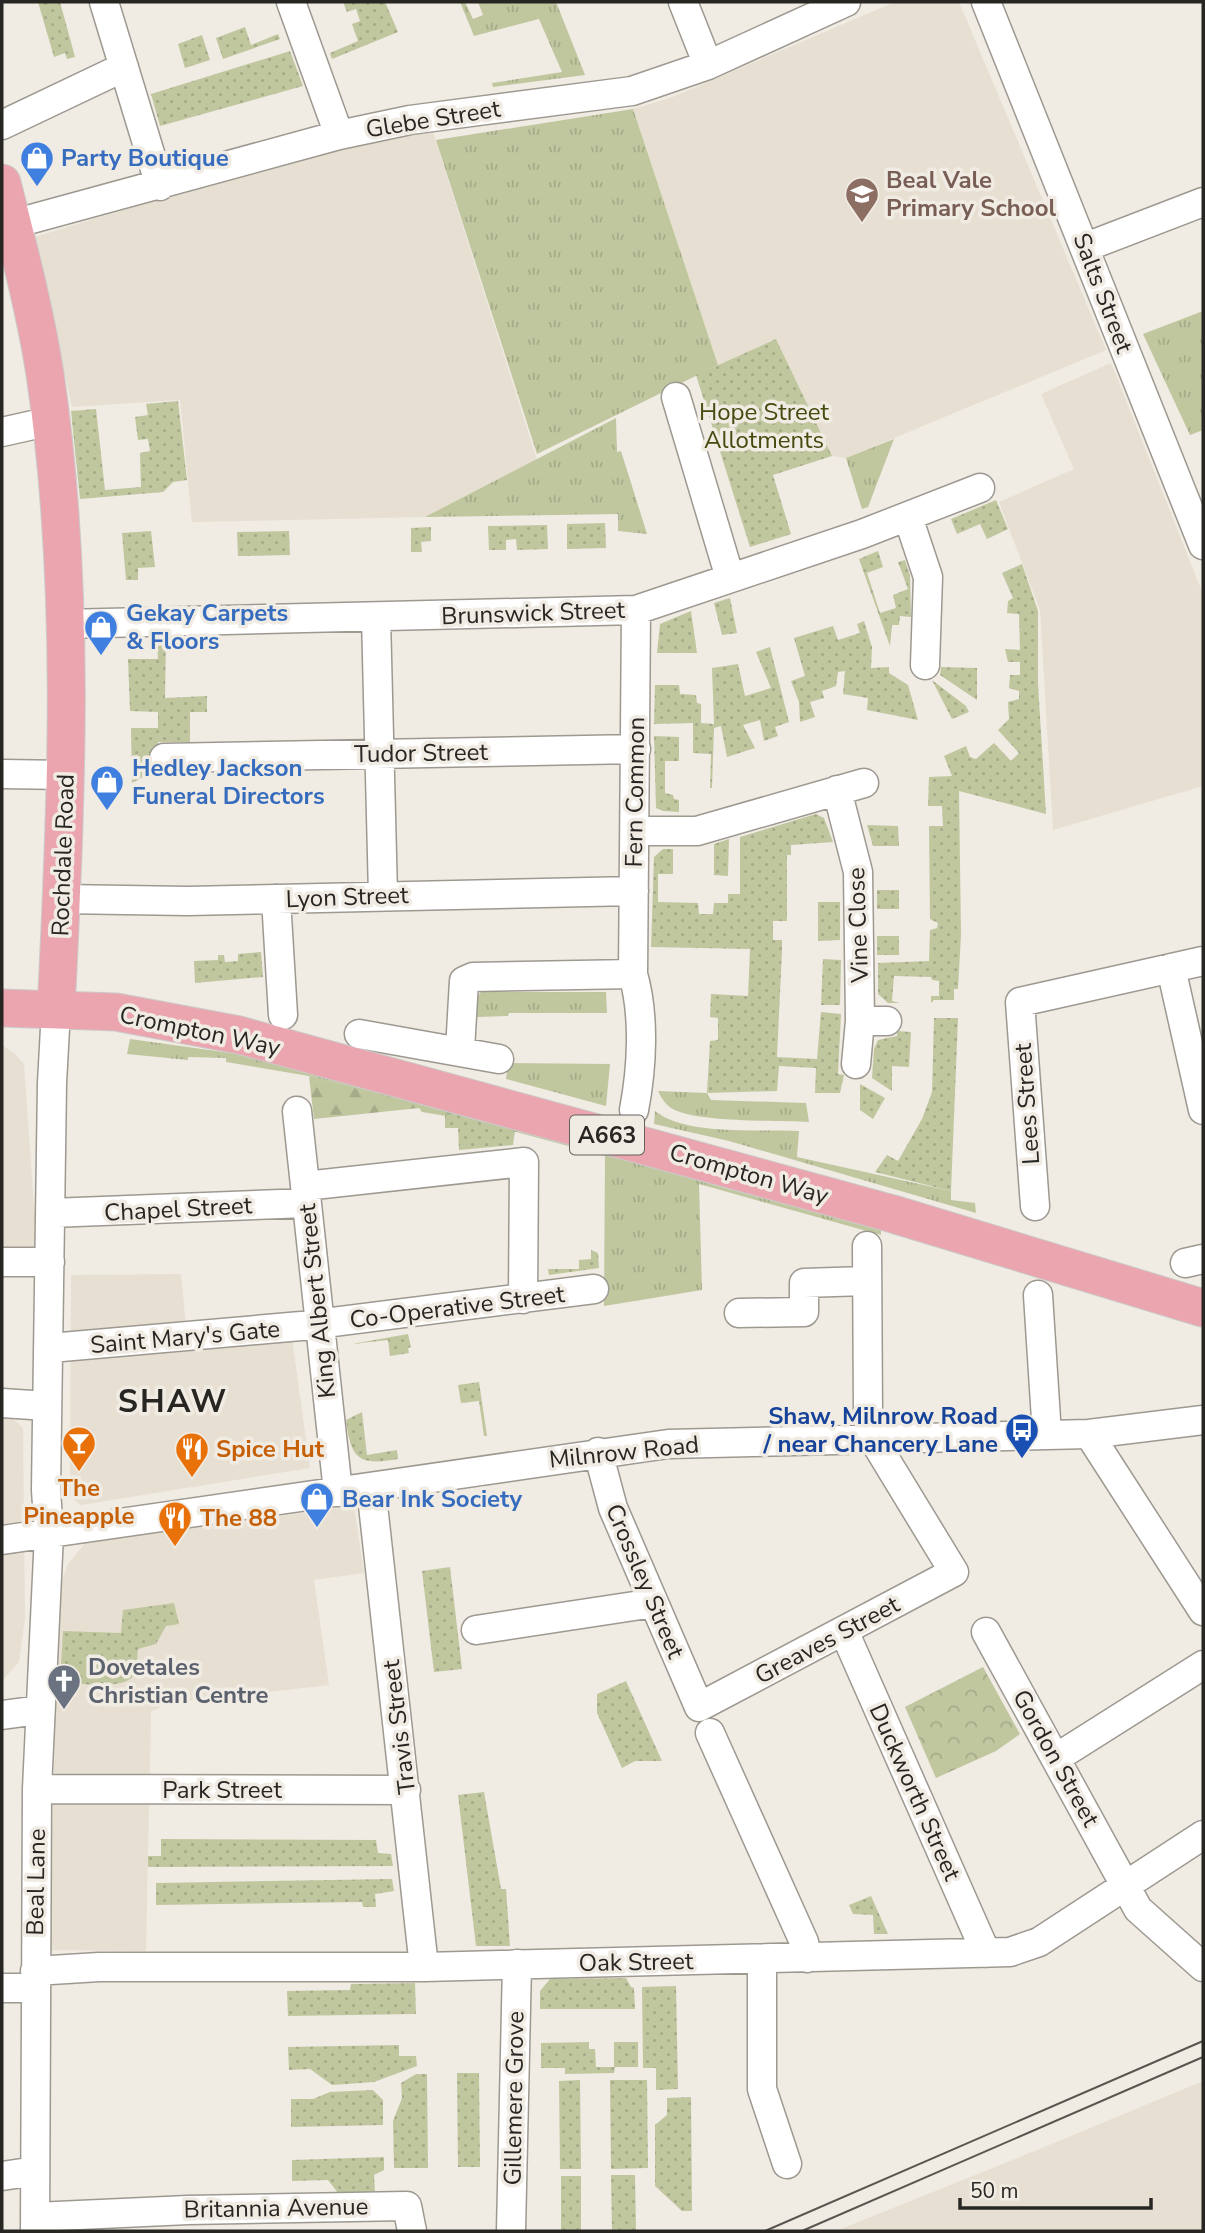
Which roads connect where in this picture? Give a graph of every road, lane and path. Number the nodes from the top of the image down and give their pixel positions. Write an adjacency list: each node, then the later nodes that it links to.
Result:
1 (104, 2): 7 (street)
2 (291, 2): 9 (street)
3 (683, 2): 6 (street)
4 (846, 2): 6 (street, Glebe Street)
5 (986, 2): 14 (street, Salts Street)
6 (708, 65): 9 (street, Glebe Street)
7 (124, 67): 8 (street); 11 (street)
8 (2, 125)
9 (339, 135): 11 (street, Glebe Street)
10 (2, 183): 13 (main road, Rochdale Road)
11 (160, 186): 13 (street, Glebe Street)
12 (1203, 202): 14 (street)
13 (13, 224): 16 (main road, Rochdale Road)
14 (1086, 247): 20 (street, Salts Street)
15 (676, 397): 21 (street)
16 (51, 421): 17 (street); 24 (main road, Rochdale Road)
17 (2, 432)
18 (980, 488): 19 (street, Brunswick Street)
19 (908, 517): 21 (street, Brunswick Street); 25 (street)
20 (1203, 545)
21 (730, 578): 22 (street, Brunswick Street)
22 (636, 610): 23 (street, Brunswick Street); 26 (street, Fern Common)
23 (376, 617): 24 (street, Brunswick Street); 27 (street)
24 (65, 624): 30 (main road, Rochdale Road)
25 (925, 665)
26 (636, 749): 27 (street, Tudor Street); 33 (street, Fern Common)
27 (379, 754): 28 (street, Tudor Street); 35 (street)
28 (164, 758)
29 (2, 774): 30 (street)
30 (67, 775): 36 (main road, Rochdale Road)
31 (864, 783): 32 (street)
32 (837, 790): 33 (street); 47 (street, Vine Close)
33 (636, 831): 34 (street, Fern Common)
34 (634, 891): 35 (street, Lyon Street); 40 (street, Fern Common)
35 (383, 895): 37 (street, Lyon Street)
36 (61, 899): 37 (street, Lyon Street); 42 (main road, Rochdale Road)
37 (276, 899): 43 (street)
38 (1203, 961): 39 (street)
39 (1171, 968): 48 (street); 52 (street, Lees Street)
40 (634, 974): 45 (street); 50 (street, Fern Common)
41 (2, 1008): 42 (main road, Crompton Way / A663)
42 (56, 1010): 53 (street, Rochdale Road); 61 (main road, Crompton Way / A663)
43 (283, 1015)
44 (359, 1034): 45 (street)
45 (460, 1050): 46 (street)
46 (499, 1059)
47 (856, 1064)
48 (1203, 1110)
49 (297, 1111): 51 (street, King Albert Street)
50 (634, 1111)
51 (305, 1194): 53 (street, Chapel Street); 60 (street, Chapel Street); 63 (street, King Albert Street)
52 (1035, 1206)
53 (51, 1213): 56 (street, Rochdale Road)
54 (867, 1246): 57 (street)
55 (2, 1262): 56 (street)
56 (50, 1262): 64 (street, Rochdale Road)
57 (865, 1281): 62 (street); 70 (street)
58 (594, 1289): 60 (street, Co-Operative Street)
59 (1038, 1295): 69 (street)
60 (523, 1299): 63 (street, Co-Operative Street)
61 (1203, 1308)
62 (739, 1313)
63 (320, 1324): 64 (street, Saint Mary's Gate); 73 (street, King Albert Street)
64 (50, 1348): 66 (street, Rochdale Road)
65 (2, 1404): 66 (street)
66 (47, 1406): 74 (street, Rochdale Road)
67 (1203, 1420): 68 (street, Milnrow Road)
68 (1089, 1434): 69 (street, Milnrow Road); 77 (street)
69 (1046, 1435): 70 (street, Milnrow Road)
70 (873, 1439): 71 (street, Milnrow Road); 79 (street, Greaves Street)
71 (597, 1452): 72 (street, Milnrow Road); 76 (street, Crossley Street)
72 (371, 1487): 73 (street, Milnrow Road); 88 (street, Travis Street)
73 (338, 1492): 74 (street, Milnrow Road)
74 (49, 1534): 75 (street, Milnrow Road); 83 (street, Beal Lane)
75 (2, 1540)
76 (654, 1603): 78 (street); 82 (street, Crossley Street)
77 (1203, 1611)
78 (476, 1630)
79 (844, 1631): 82 (street, Greaves Street); 91 (street, Duckworth Street)
80 (986, 1632): 86 (street, Gordon Street)
81 (1203, 1665): 86 (street)
82 (699, 1707)
83 (39, 1710): 84 (street); 87 (street, Beal Lane)
84 (2, 1715)
85 (710, 1733): 92 (street)
86 (1056, 1758): 90 (street, Gordon Street)
87 (37, 1789): 88 (street, Park Street); 97 (street, Beal Lane)
88 (406, 1790): 95 (street, Travis Street)
89 (1203, 1835): 90 (street, Oak Street)
90 (1126, 1884): 91 (street, Oak Street); 96 (street, Gordon Street)
91 (986, 1954): 92 (street, Oak Street)
92 (807, 1958): 93 (street, Oak Street)
93 (762, 1959): 94 (street, Oak Street); 99 (street)
94 (517, 1964): 95 (street, Oak Street); 104 (street, Gillemere Grove)
95 (424, 1967): 97 (street, Oak Street)
96 (1203, 1967)
97 (35, 1980): 98 (street, Oak Street); 100 (street, Beal Lane)
98 (2, 1988)
99 (787, 2164)
100 (35, 2171): 101 (street); 102 (street, Beal Lane)
101 (2, 2176)
102 (35, 2224): 103 (street, Britannia Avenue)
103 (412, 2231)
104 (511, 2231)

